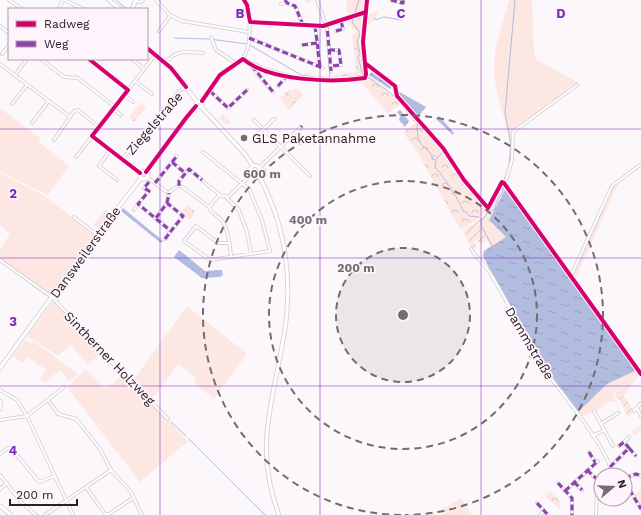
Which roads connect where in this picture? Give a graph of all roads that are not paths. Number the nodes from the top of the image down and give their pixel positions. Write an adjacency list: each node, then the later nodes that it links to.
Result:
1 (9, 0): 16 (street)
2 (63, 0): 17 (street)
3 (109, 0): 18 (main road)
4 (136, 0): 5 (street)
5 (143, 0)
6 (156, 0): 13 (street)
7 (245, 0): 21 (street)
8 (285, 0): 14 (street)
9 (317, 0): 23 (street)
10 (368, 0): 20 (street)
11 (391, 0): 12 (street)
12 (403, 0)
13 (160, 1): 19 (street)
14 (287, 3): 15 (street); 22 (street)
15 (281, 4)
16 (21, 8)
17 (82, 8)
18 (119, 8)
19 (170, 15): 26 (street); 29 (street)
20 (341, 21): 23 (street); 27 (street)
21 (250, 22): 22 (street); 29 (street)
22 (303, 25): 25 (street)
23 (327, 25): 25 (street); 36 (street)
24 (0, 26): 28 (street)
25 (315, 26): 33 (street)
26 (158, 31)
27 (336, 31)
28 (8, 32)
29 (249, 32): 31 (street)
30 (211, 37): 48 (street)
31 (249, 38): 33 (street); 40 (street)
32 (302, 44): 33 (street)
33 (317, 44)
34 (8, 46): 38 (street)
35 (148, 49): 39 (main road)
36 (330, 50): 51 (street); 51 (street)
37 (203, 53): 46 (street)
38 (2, 54)
39 (155, 55): 46 (main road); 52 (street)
40 (243, 59): 48 (street); 49 (street)
41 (26, 60): 54 (street)
42 (42, 60): 75 (street)
43 (90, 60): 50 (street)
44 (102, 60): 50 (street)
45 (133, 60): 52 (street)
46 (166, 63): 60 (main road)
47 (0, 64): 54 (street)
48 (237, 64): 64 (street)
49 (253, 65): 55 (street); 65 (street)
50 (99, 66): 62 (street)
51 (331, 66): 53 (street)
52 (144, 69): 57 (street)
53 (331, 71)
54 (15, 75): 58 (street)
55 (287, 76): 56 (street); 61 (street)
56 (292, 77)
57 (135, 81): 62 (street); 66 (street)
58 (27, 85): 69 (street); 72 (street)
59 (577, 85): 127 (street)
60 (186, 86): 71 (main road); 92 (street, Ziegelstraße)
61 (278, 86)
62 (128, 90): 67 (street)
63 (247, 90): 64 (street)
64 (210, 91): 68 (street)
65 (273, 92)
66 (152, 94)
67 (124, 95): 70 (street); 75 (street)
68 (202, 101): 71 (main road); 74 (main road)
69 (48, 102): 77 (street); 80 (street)
70 (132, 102)
71 (197, 102): 73 (main road)
72 (12, 104)
73 (196, 106): 74 (main road); 97 (main road)
74 (202, 107): 95 (main road)
75 (114, 109): 76 (street); 81 (street)
76 (121, 115)
77 (70, 117): 81 (street); 86 (street)
78 (274, 119): 83 (street)
79 (254, 120): 83 (street)
80 (32, 123)
81 (99, 127): 84 (street)
82 (301, 127): 87 (street)
83 (264, 128): 85 (street); 87 (street)
84 (92, 136): 88 (street); 91 (street)
85 (254, 138)
86 (54, 140)
87 (282, 146): 96 (street); 102 (street)
88 (110, 150): 92 (street); 105 (street)
89 (203, 152): 108 (street)
90 (177, 156): 93 (street)
91 (76, 157)
92 (122, 160): 98 (street)
93 (172, 162): 99 (street); 107 (street)
94 (641, 164): 127 (street)
95 (253, 166): 96 (main road); 100 (main road)
96 (259, 168): 101 (main road)
97 (146, 172): 98 (main road); 103 (main road)
98 (140, 173): 104 (main road)
99 (185, 173): 109 (street); 111 (street)
100 (252, 174): 101 (main road); 108 (street)
101 (258, 174): 181 (main road)
102 (310, 176)
103 (147, 177): 104 (main road); 107 (street)
104 (141, 178): 120 (main road, Dansweilerstraße)
105 (116, 180)
106 (149, 182): 114 (street)
107 (155, 183): 110 (street)
108 (243, 183): 112 (street); 124 (street)
109 (179, 186): 110 (street); 115 (street)
110 (169, 193): 113 (street)
111 (220, 195): 112 (street); 115 (street)
112 (227, 198): 124 (street)
113 (167, 203): 118 (street); 119 (street)
114 (138, 204): 116 (street); 118 (street)
115 (209, 207): 122 (street)
116 (134, 210)
117 (74, 217): 120 (street)
118 (156, 218): 119 (street)
119 (171, 231): 121 (street)
120 (97, 235): 128 (main road, Dansweilerstraße)
121 (165, 238)
122 (229, 242): 125 (street); 125 (street)
123 (471, 249): 147 (street, Dammstraße)
124 (251, 254): 125 (street)
125 (231, 257)
126 (0, 260): 128 (street, Sintherner Holzweg)
127 (571, 276): 130 (street)
128 (52, 297): 129 (main road, Dansweilerstraße); 143 (street, Sintherner Holzweg)
129 (0, 368)
130 (641, 374)
131 (64, 387): 134 (street)
132 (0, 390): 141 (street)
133 (0, 401): 137 (main road)
134 (49, 401): 141 (street); 157 (street)
135 (641, 402): 136 (street)
136 (637, 408): 139 (street); 142 (street)
137 (0, 410)
138 (594, 411): 145 (street)
139 (634, 411)
140 (618, 413): 145 (street)
141 (27, 416): 144 (street); 160 (street)
142 (641, 416)
143 (168, 419)
144 (0, 420)
145 (602, 423): 146 (street)
146 (605, 430): 147 (street); 150 (street)
147 (592, 436): 156 (street, Dammstraße)
148 (629, 437): 149 (street)
149 (624, 442): 151 (street); 152 (street)
150 (613, 446)
151 (619, 446)
152 (629, 448): 155 (street); 156 (street)
153 (589, 452): 158 (street)
154 (0, 454): 160 (street)
155 (636, 456)
156 (610, 467)
157 (111, 470): 165 (street); 170 (street)
158 (587, 470): 161 (street); 162 (street)
159 (0, 475): 163 (street)
160 (55, 476): 171 (street)
161 (593, 476)
162 (574, 482): 167 (street); 168 (street)
163 (7, 483): 166 (street); 177 (street)
164 (558, 483): 168 (street)
165 (86, 487): 170 (street); 171 (street)
166 (0, 489)
167 (582, 490)
168 (565, 491): 184 (street)
169 (633, 496): 174 (street)
170 (134, 498): 180 (street)
171 (66, 500): 178 (street); 179 (street)
172 (537, 503): 175 (street)
173 (0, 506): 176 (main road)
174 (641, 509)
175 (544, 511): 182 (street); 183 (street)
176 (11, 515)
177 (36, 515)
178 (45, 515)
179 (73, 515)
180 (142, 515)
181 (279, 515)
182 (540, 515)
183 (548, 515)
184 (572, 515)

